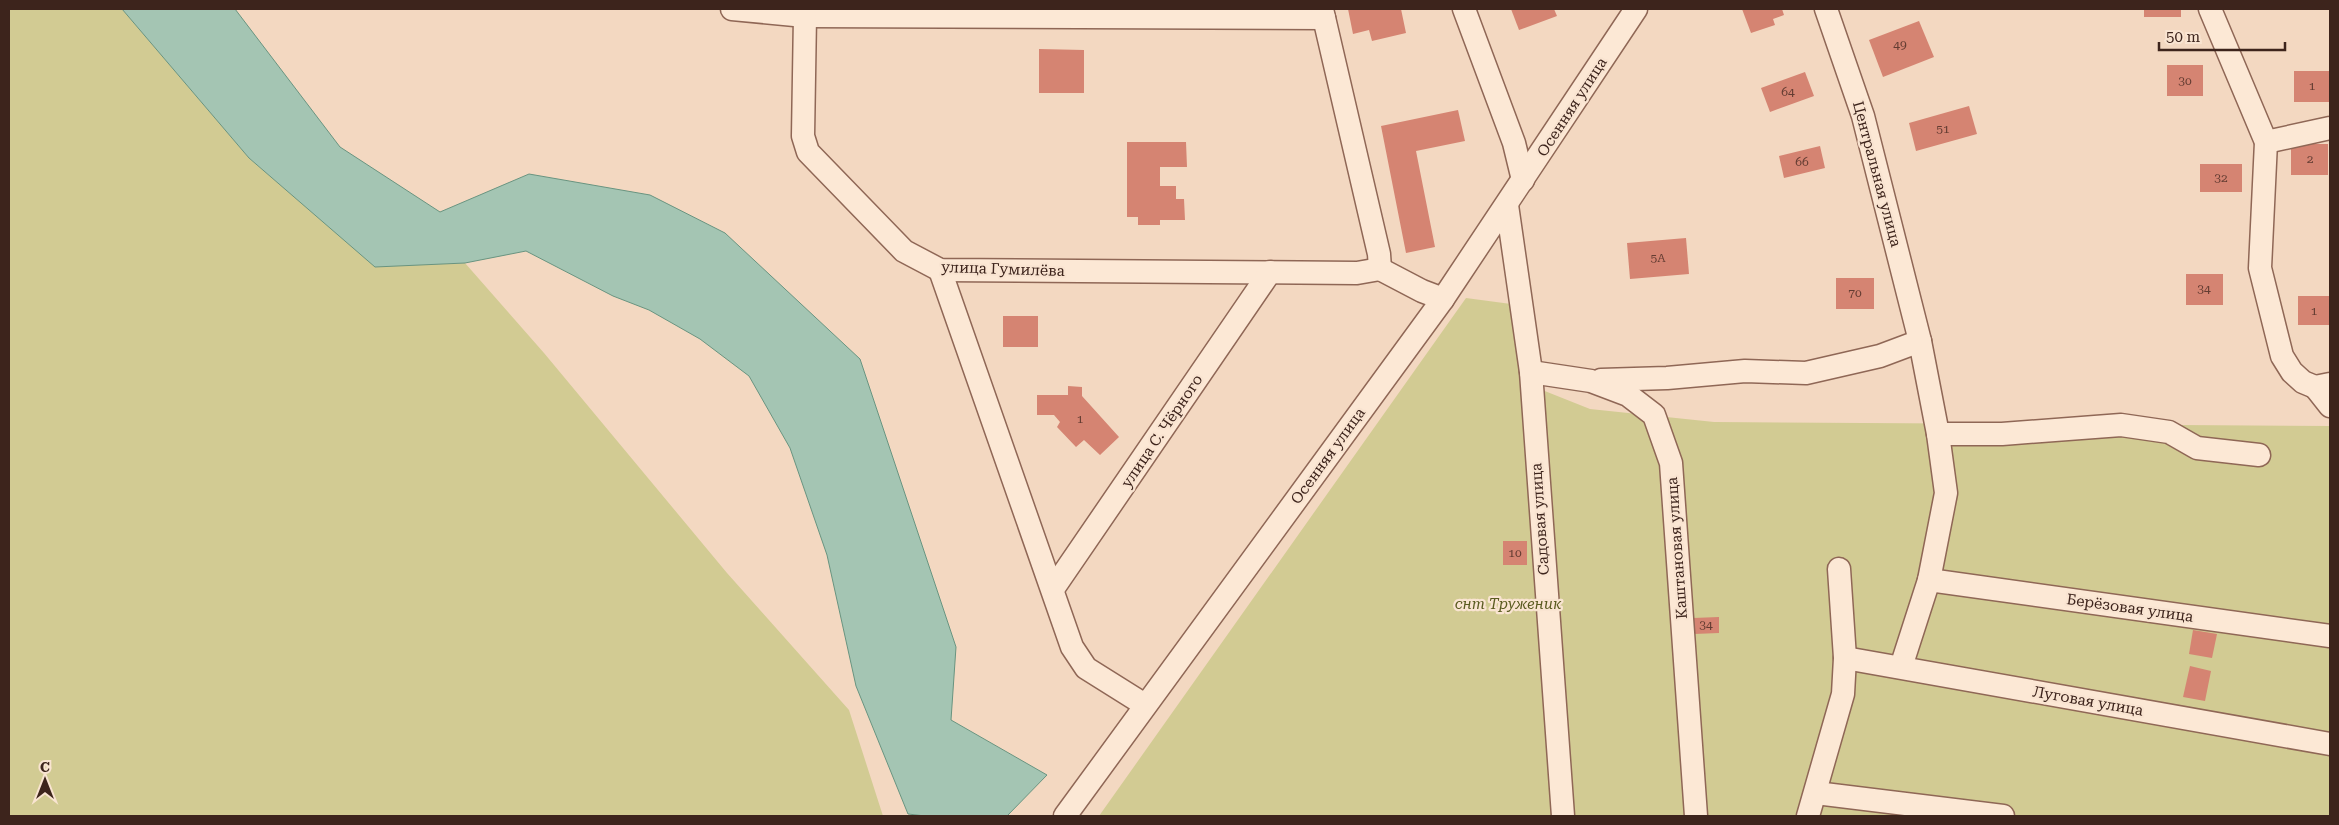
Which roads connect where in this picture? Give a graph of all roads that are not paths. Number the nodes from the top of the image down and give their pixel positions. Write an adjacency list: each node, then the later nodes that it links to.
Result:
1 (732, 9): 7 (street)
2 (1464, 9): 10 (street)
3 (1636, 9): 10 (street, Осенняя улица)
4 (1826, 9): 16 (street, Центральная улица)
5 (2210, 9): 9 (street)
6 (1323, 14): 7 (street); 12 (street)
7 (805, 16): 13 (street, улица Гумилёва)
8 (2330, 128): 9 (street)
9 (2266, 142): 19 (street)
10 (1523, 180): 11 (street, Осенняя улица)
11 (1508, 204): 15 (street, Осенняя улица); 17 (street)
12 (1380, 269): 14 (street, улица Гумилёва); 15 (street)
13 (940, 270): 14 (street, улица Гумилёва); 25 (street)
14 (1270, 272): 25 (street, улица С. Чёрного)
15 (1443, 299): 29 (street, Осенняя улица)
16 (1920, 341): 18 (street); 21 (street, Центральная улица)
17 (1531, 372): 18 (street, Каштановая улица); 33 (street, Садовая улица)
18 (1591, 381): 34 (street, Каштановая улица)
19 (2323, 386): 20 (street)
20 (2330, 406)
21 (1938, 434): 22 (street); 24 (street, Центральная улица)
22 (2259, 455)
23 (1840, 569): 27 (street)
24 (1929, 580): 26 (street, Берёзовая улица); 28 (street, Центральная улица)
25 (1053, 589): 29 (street)
26 (2330, 636)
27 (1845, 658): 28 (street, Луговая улица); 31 (street)
28 (1901, 667): 30 (street, Луговая улица)
29 (1145, 706): 32 (street, Осенняя улица)
30 (2330, 744)
31 (1816, 793): 35 (street); 36 (street)
32 (1065, 816)
33 (1563, 816)
34 (1696, 816)
35 (1808, 816)
36 (2003, 816)

